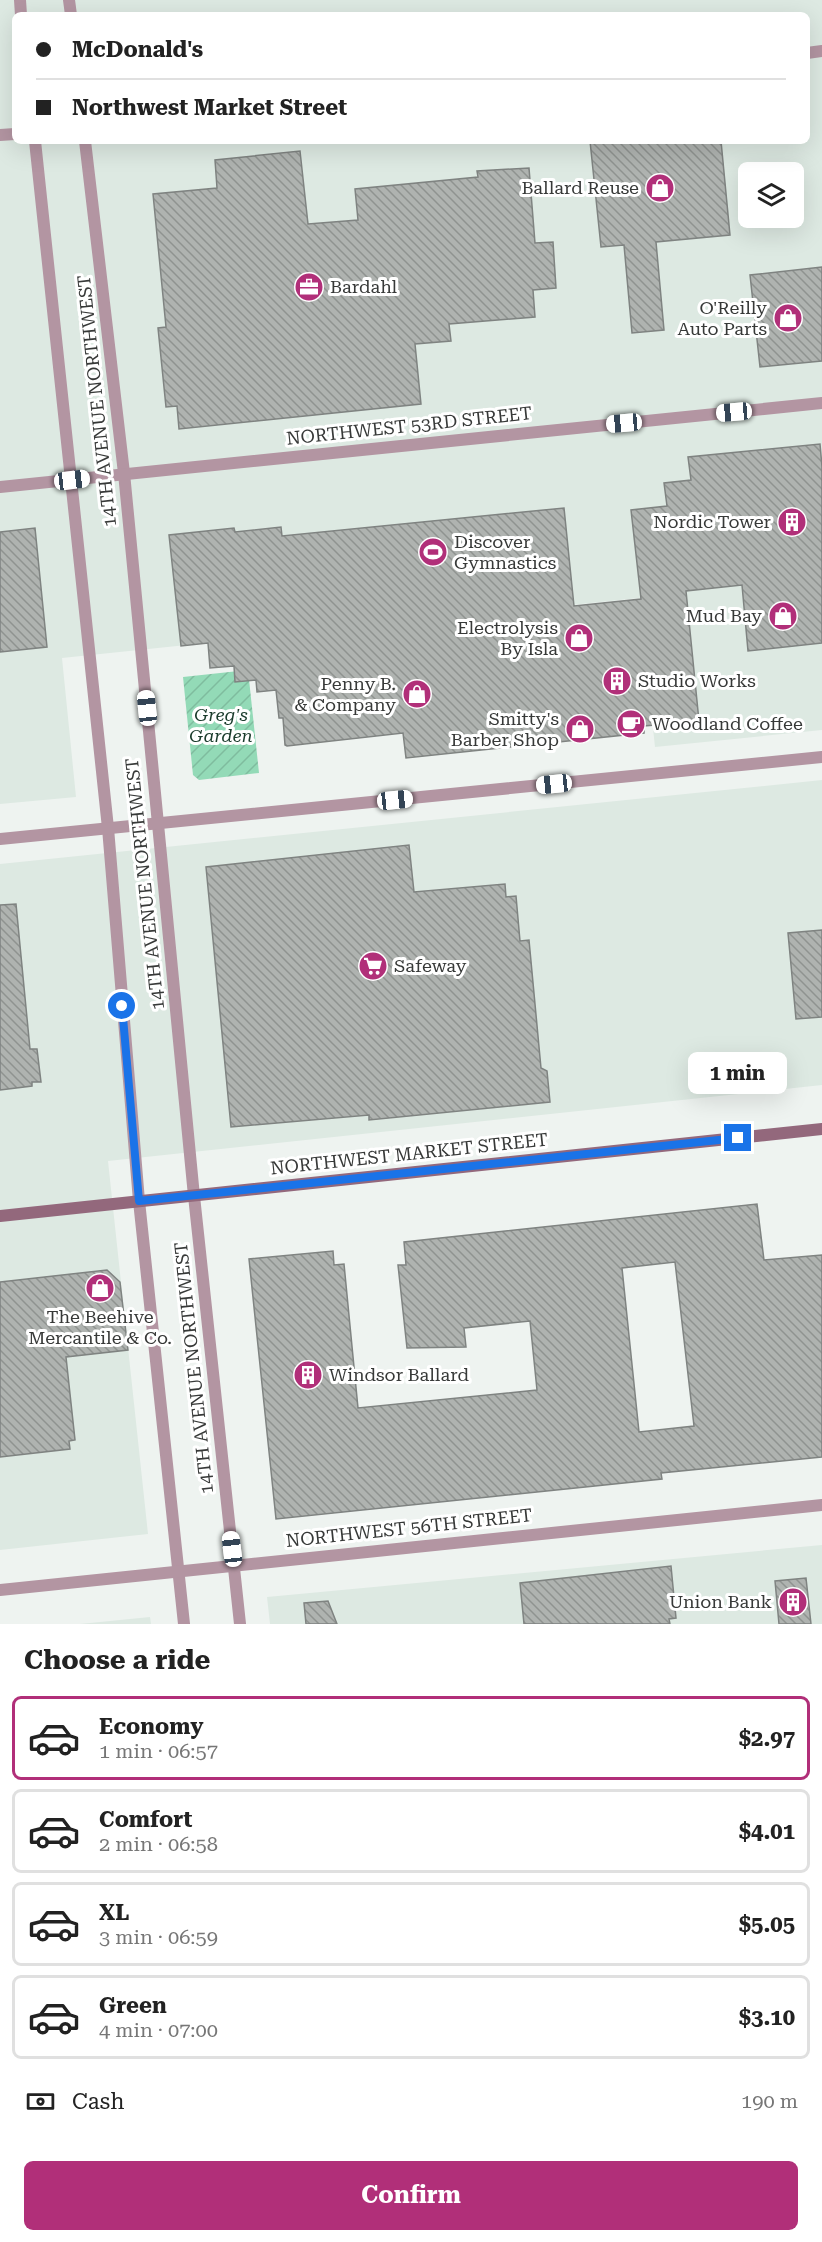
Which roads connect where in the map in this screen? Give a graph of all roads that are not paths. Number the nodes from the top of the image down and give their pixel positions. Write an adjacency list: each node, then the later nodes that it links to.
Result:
1 (35, 144): 5 (street, 14TH AVENUE NORTHWEST)
2 (85, 144): 4 (street, 14TH AVENUE NORTHWEST)
3 (822, 402): 4 (street, NORTHWEST 53RD STREET)
4 (124, 473): 5 (street, NORTHWEST 53RD STREET); 8 (street, 14TH AVENUE NORTHWEST)
5 (72, 480): 6 (street, NORTHWEST 53RD STREET); 9 (street, 14TH AVENUE NORTHWEST)
6 (0, 487)
7 (822, 757): 8 (street)
8 (157, 823): 9 (street); 12 (street, 14TH AVENUE NORTHWEST)
9 (108, 828): 10 (street); 13 (street, 14TH AVENUE NORTHWEST)
10 (0, 839)
11 (822, 1129): 12 (main road, NORTHWEST MARKET STREET)
12 (194, 1196): 13 (main road, NORTHWEST MARKET STREET); 16 (street, 14TH AVENUE NORTHWEST)
13 (139, 1201): 14 (main road, NORTHWEST MARKET STREET); 17 (street, 14TH AVENUE NORTHWEST)
14 (0, 1216)
15 (822, 1505): 16 (street, NORTHWEST 56TH STREET)
16 (234, 1564): 17 (street, NORTHWEST 56TH STREET); 20 (street, 14TH AVENUE NORTHWEST)
17 (178, 1571): 18 (street, NORTHWEST 56TH STREET); 19 (street, 14TH AVENUE NORTHWEST)
18 (0, 1590)
19 (184, 1624)
20 (240, 1624)

